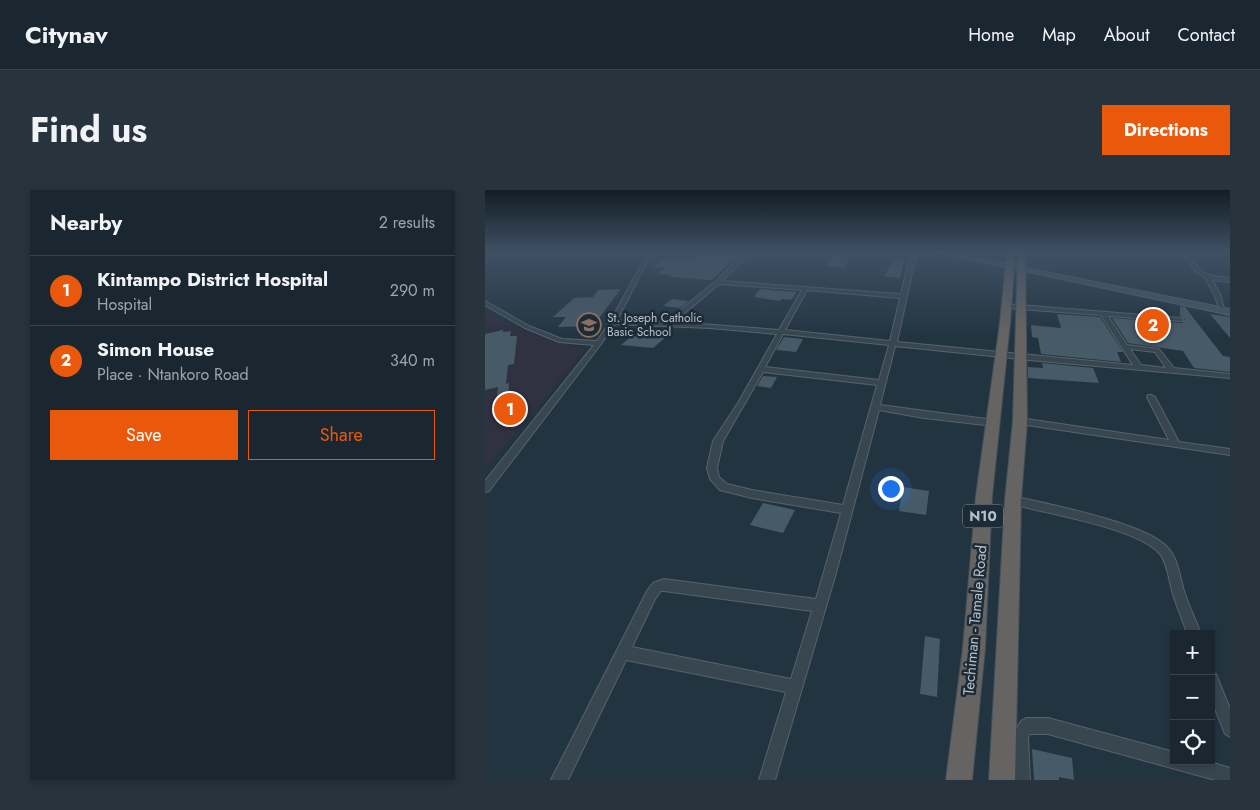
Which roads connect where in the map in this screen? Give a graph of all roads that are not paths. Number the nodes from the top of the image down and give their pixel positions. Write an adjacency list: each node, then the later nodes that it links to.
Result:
1 (635, 280): 15 (street)
2 (720, 280): 7 (street)
3 (907, 280): 9 (street)
4 (1015, 280): 11 (highway, Techiman - Tamale Road / N10)
5 (1095, 280): 12 (main road)
6 (1210, 280): 12 (street)
7 (718, 282): 8 (street); 16 (street)
8 (805, 289): 9 (street); 18 (street)
9 (903, 296): 19 (street)
10 (485, 303): 20 (street)
11 (1014, 307): 13 (street); 17 (highway, Techiman - Tamale Road / N10)
12 (1227, 312)
13 (1103, 313): 14 (street); 21 (street)
14 (1181, 320)
15 (613, 322): 16 (street); 20 (street)
16 (669, 324): 18 (street)
17 (1012, 327): 22 (highway, Techiman - Tamale Road / N10); 23 (highway, Techiman - Tamale Road / N10)
18 (782, 332): 19 (street); 25 (street)
19 (893, 342): 22 (street); 28 (street)
20 (599, 343): 35 (street)
21 (1126, 347): 24 (street); 26 (street)
22 (1001, 355): 23 (street); 32 (highway, Techiman - Tamale Road / N10)
23 (1020, 357): 24 (street); 31 (highway, Techiman - Tamale Road / N10)
24 (1138, 367): 26 (street)
25 (759, 370): 28 (street); 37 (street)
26 (1171, 370): 27 (street)
27 (1230, 376)
28 (881, 383): 30 (street)
29 (1151, 397): 33 (street)
30 (874, 407): 32 (street); 37 (street)
31 (1020, 421): 33 (street); 36 (highway, Techiman - Tamale Road / N10)
32 (993, 423): 49 (highway, Techiman - Tamale Road / N10)
33 (1175, 443): 34 (street)
34 (1230, 452)
35 (485, 488)
36 (1013, 500): 39 (street); 50 (highway, Techiman - Tamale Road / N10)
37 (846, 510): 38 (street)
38 (820, 606): 40 (street); 41 (street)
39 (1192, 630)
40 (623, 652): 41 (street); 47 (street)
41 (795, 687): 48 (street)
42 (1215, 690): 43 (street)
43 (1230, 729)
44 (1170, 759): 51 (street)
45 (1192, 765): 46 (street)
46 (1230, 776)
47 (559, 780)
48 (767, 780)
49 (959, 780)
50 (1002, 780)
51 (1022, 780)

